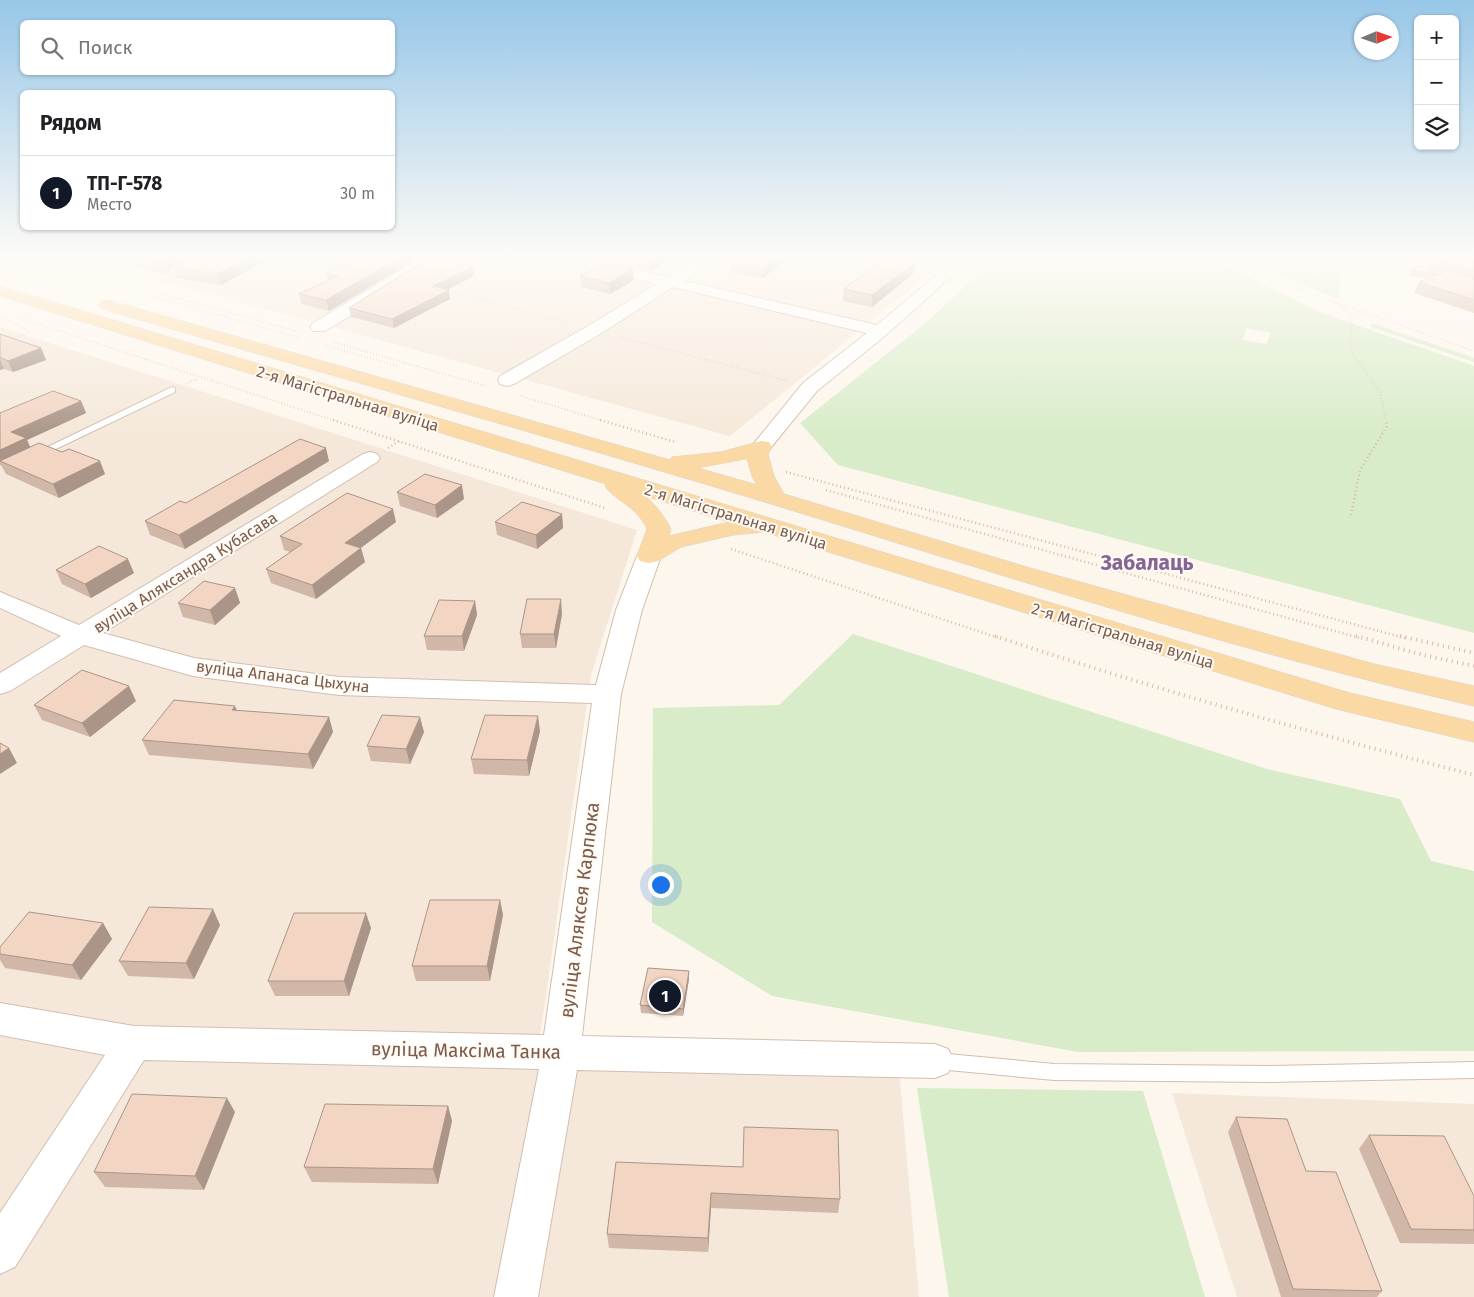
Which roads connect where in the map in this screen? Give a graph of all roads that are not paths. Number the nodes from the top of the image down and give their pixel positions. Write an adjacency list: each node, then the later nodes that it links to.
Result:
1 (27, 317): 15 (main road, 2-я Магістральная вуліца)
2 (150, 317): 14 (main road, 2-я Магістральная вуліца)
3 (335, 317): 7 (street)
4 (615, 317): 9 (street)
5 (818, 317): 8 (street)
6 (897, 317): 8 (street)
7 (312, 330)
8 (880, 331): 11 (street)
9 (500, 384)
10 (172, 390): 13 (lane)
11 (761, 447): 14 (main road); 16 (main road)
12 (370, 458): 20 (street, вуліца Аляксандра Кубасава)
13 (26, 460)
14 (650, 461): 16 (main road, 2-я Магістральная вуліца)
15 (597, 474): 17 (main road, 2-я Магістральная вуліца); 18 (main road)
16 (770, 487): 23 (main road, 2-я Магістральная вуліца)
17 (773, 526): 18 (main road); 24 (main road, 2-я Магістральная вуліца)
18 (649, 556): 22 (street, вуліца Аляксея Карпюка)
19 (0, 599): 20 (street, вуліца Апанаса Цыхуна)
20 (82, 636): 21 (street, вуліца Аляксандра Кубасава); 22 (street, вуліца Апанаса Цыхуна)
21 (0, 685)
22 (607, 694): 27 (street, вуліца Аляксея Карпюка)
23 (1474, 696)
24 (1474, 732)
25 (0, 1019): 26 (street, вуліца Максіма Танка)
26 (134, 1043): 27 (street, вуліца Максіма Танка); 30 (street)
27 (561, 1051): 28 (street, вуліца Максіма Танка); 31 (street, вуліца Аляксея Карпюка)
28 (935, 1061): 29 (lane)
29 (1474, 1070)
30 (0, 1252)
31 (516, 1297)

